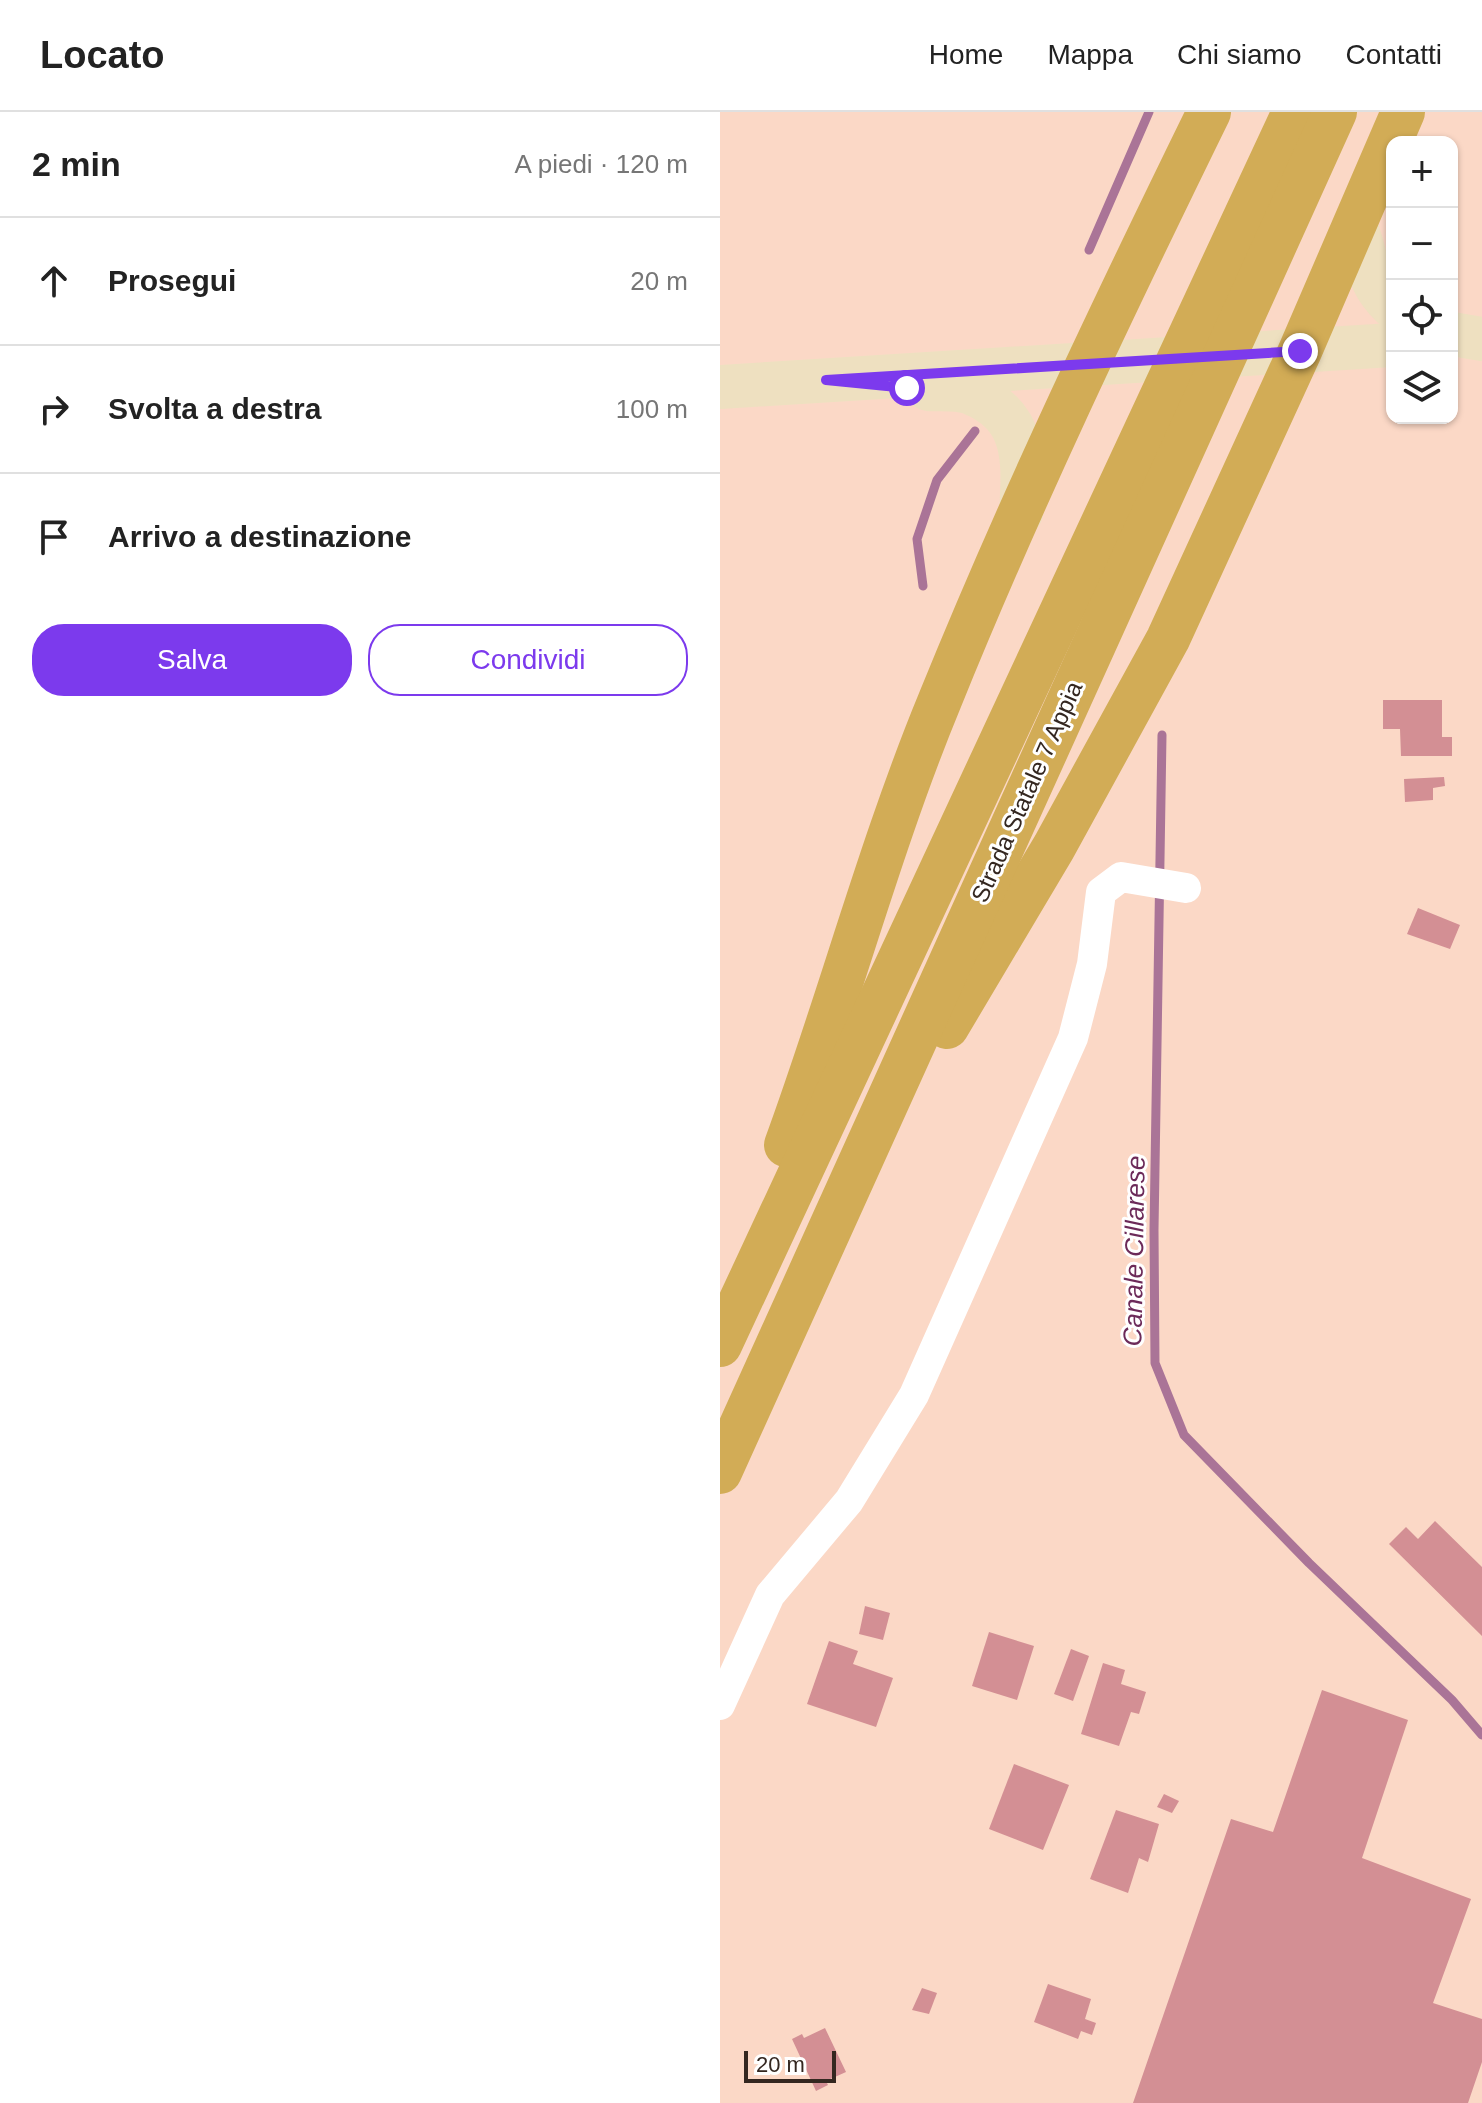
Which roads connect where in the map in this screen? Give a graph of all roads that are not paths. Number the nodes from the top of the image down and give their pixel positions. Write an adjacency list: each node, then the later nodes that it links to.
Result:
1 (1209, 112): 13 (highway)
2 (1294, 112): 6 (highway, Strada Statale 7 Appia)
3 (1335, 112): 6 (highway, Strada Statale 7 Appia)
4 (1403, 112): 5 (highway)
5 (1355, 224): 7 (main road); 12 (highway)
6 (1231, 292): 16 (highway, Strada Statale 7 Appia)
7 (1386, 300)
8 (1458, 335): 9 (main road)
9 (1482, 340): 10 (main road)
10 (1458, 342)
11 (1386, 345): 12 (main road)
12 (1300, 351): 13 (main road); 21 (highway)
13 (1087, 362): 14 (main road); 17 (highway)
14 (826, 380): 15 (main road); 17 (main road)
15 (720, 387)
16 (1170, 427): 20 (highway, Strada Statale 7 Appia); 21 (highway, Strada Statale 7 Appia)
17 (1020, 515): 19 (highway)
18 (1186, 888): 23 (street)
19 (720, 1322)
20 (720, 1345)
21 (747, 1413): 22 (highway, Strada Statale 7 Appia)
22 (720, 1472)
23 (720, 1705)

